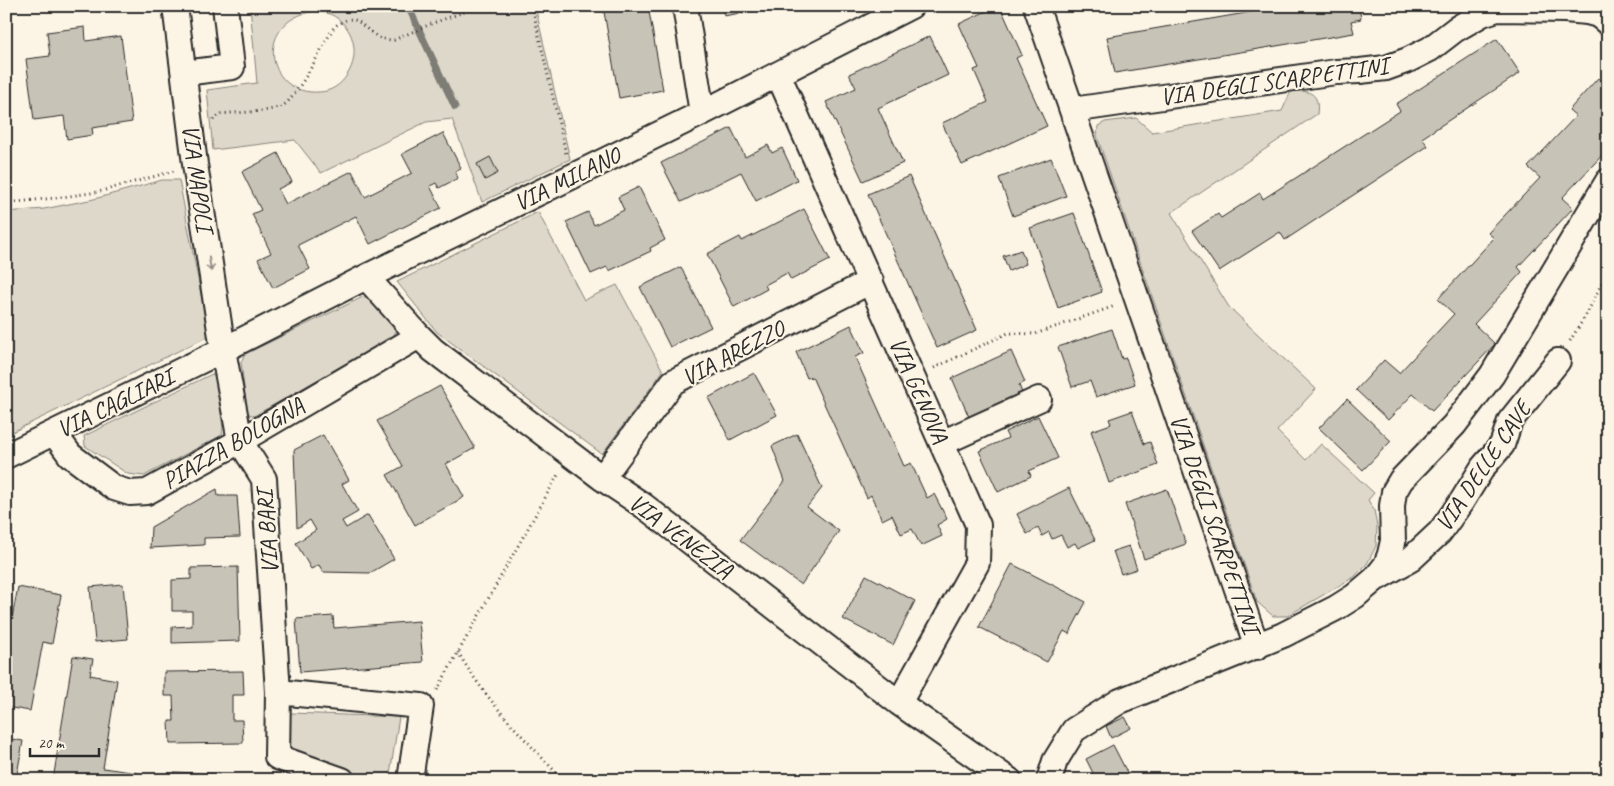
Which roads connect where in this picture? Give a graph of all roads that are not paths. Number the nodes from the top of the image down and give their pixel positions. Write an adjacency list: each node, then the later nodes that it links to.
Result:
1 (175, 6): 7 (street, VIA NAPOLI)
2 (225, 6): 7 (street)
3 (685, 6): 10 (street)
4 (911, 6): 8 (street, VIA MILANO)
5 (1036, 6): 9 (street, VIA DEGLI SCARPETTINI)
6 (1608, 23): 9 (street, VIA DEGLI SCARPETTINI)
7 (184, 73): 15 (street, VIA NAPOLI, one-way to 15)
8 (778, 74): 10 (street, VIA MILANO); 13 (street, VIA GENOVA)
9 (1072, 110): 24 (street, VIA DEGLI SCARPETTINI)
10 (702, 113): 12 (street, VIA MILANO)
11 (1608, 181): 23 (street, VIA DEGLI SCARPETTINI)
12 (366, 277): 14 (street, VIA VENEZIA); 15 (street, VIA MILANO)
13 (871, 281): 20 (street, VIA GENOVA); 22 (street, VIA AREZZO)
14 (419, 336): 19 (street, PIAZZA BOLOGNA); 22 (street, VIA VENEZIA)
15 (223, 350): 18 (street, VIA CAGLIARI); 19 (street, VIA BARI)
16 (1558, 361): 23 (street, VIA DELLE CAVE)
17 (1039, 398): 20 (street)
18 (54, 433): 19 (street, PIAZZA BOLOGNA); 21 (street, VIA CAGLIARI)
19 (240, 440): 25 (street, VIA BARI)
20 (942, 442): 26 (street, VIA GENOVA)
21 (6, 456)
22 (602, 478): 26 (street, VIA VENEZIA)
23 (1375, 579): 24 (street, VIA DEGLI SCARPETTINI)
24 (1257, 647): 30 (street)
25 (278, 692): 27 (street, VIA BARI); 28 (street)
26 (899, 704): 29 (street, VIA VENEZIA)
27 (342, 780)
28 (410, 780)
29 (1009, 780)
30 (1048, 780)

